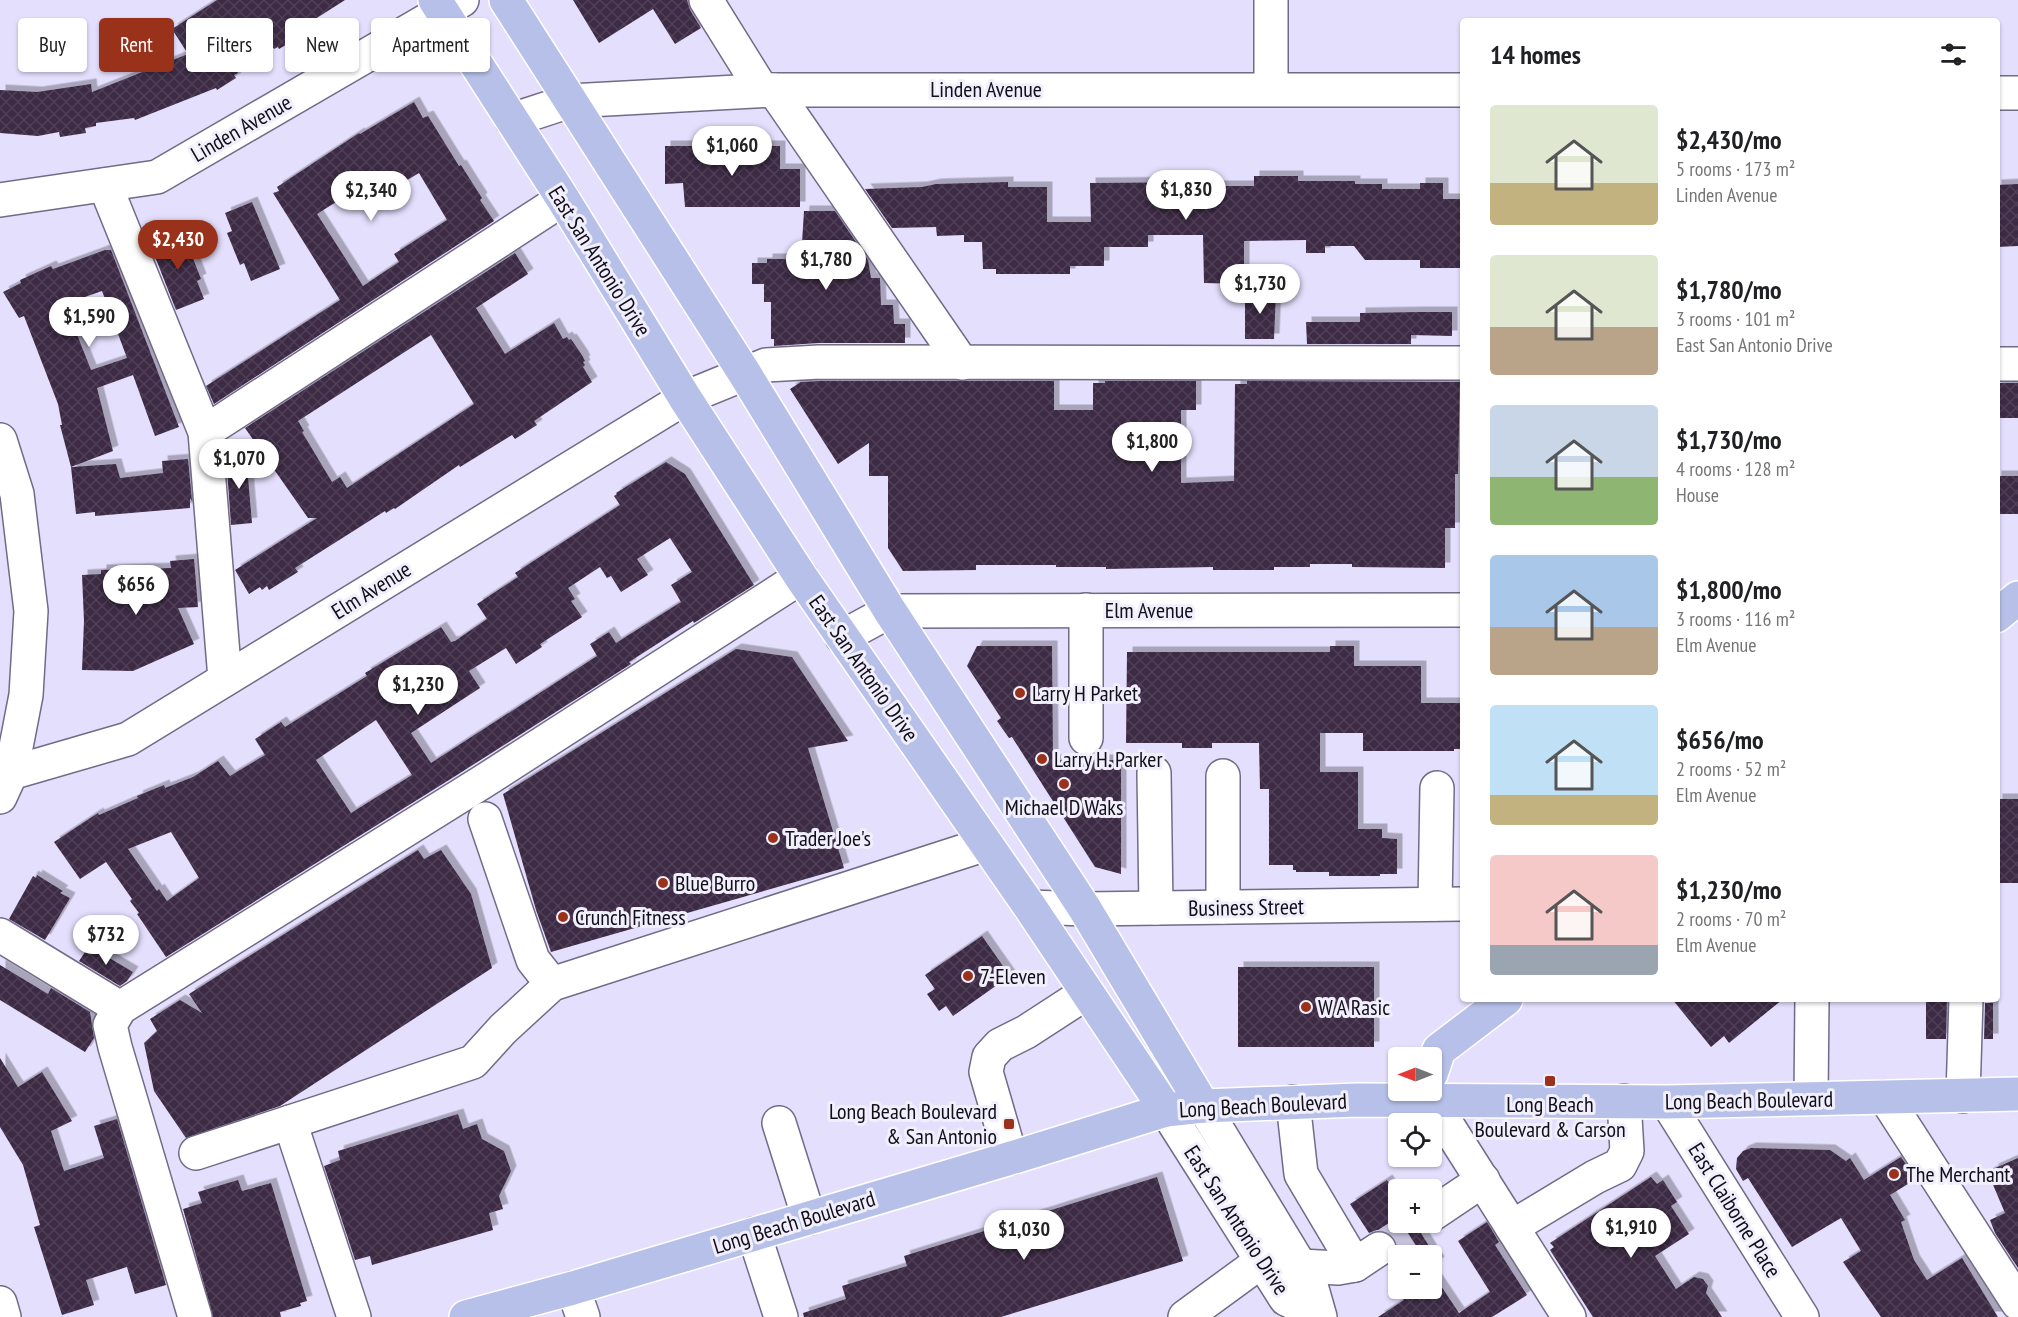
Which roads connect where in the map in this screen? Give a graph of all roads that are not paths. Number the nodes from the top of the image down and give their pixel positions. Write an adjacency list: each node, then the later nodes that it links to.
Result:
1 (506, 0): 10 (main road, East San Antonio Drive)
2 (706, 0): 6 (street)
3 (1271, 0): 5 (street)
4 (447, 4): 11 (main road, East San Antonio Drive); 12 (street, Linden Avenue)
5 (1272, 89): 6 (street, Linden Avenue); 7 (street, Linden Avenue)
6 (768, 90): 10 (street, Linden Avenue); 15 (street)
7 (1460, 90)
8 (2000, 93): 9 (street)
9 (2018, 93)
10 (570, 101): 11 (street, Linden Avenue); 19 (main road, East San Antonio Drive)
11 (512, 120): 14 (main road, East San Antonio Drive)
12 (105, 185): 13 (street, Linden Avenue); 21 (street)
13 (0, 200)
14 (562, 200): 20 (main road, East San Antonio Drive); 21 (street)
15 (962, 363): 16 (street, Elm Avenue); 19 (street, Elm Avenue)
16 (1460, 363)
17 (2000, 364): 18 (street)
18 (2018, 364)
19 (745, 374): 20 (street, Elm Avenue); 26 (main road, East San Antonio Drive)
20 (685, 398): 23 (main road, East San Antonio Drive); 28 (street, Elm Avenue)
21 (205, 432): 28 (street)
22 (0, 441): 32 (street)
23 (801, 577): 27 (main road, East San Antonio Drive); 47 (street)
24 (1086, 610): 25 (street, Elm Avenue); 26 (street, Elm Avenue); 29 (street)
25 (1460, 610)
26 (890, 611): 27 (street, Elm Avenue); 40 (main road, East San Antonio Drive)
27 (842, 637): 35 (main road, East San Antonio Drive)
28 (225, 679): 32 (street, Elm Avenue)
29 (1086, 738)
30 (1154, 773): 39 (street)
31 (1223, 776): 37 (street)
32 (5, 785)
33 (1437, 788): 36 (street)
34 (485, 819): 42 (street)
35 (986, 844): 38 (main road, East San Antonio Drive); 42 (street)
36 (1449, 904): 37 (street, Business Street)
37 (1223, 907): 39 (street, Business Street)
38 (1029, 908): 40 (street, Business Street); 43 (main road, East San Antonio Drive)
39 (1156, 908): 40 (street, Business Street)
40 (1085, 909): 59 (main road, East San Antonio Drive)
41 (0, 935): 47 (street)
42 (552, 984): 62 (street)
43 (1086, 993): 60 (main road, East San Antonio Drive); 64 (street)
44 (1502, 1002): 48 (main road)
45 (1812, 1002): 54 (street)
46 (1966, 1002): 52 (street)
47 (120, 1008): 77 (street)
48 (1442, 1048)
49 (1442, 1092): 56 (main road, Long Beach Boulevard)
50 (1388, 1094): 57 (main road, Long Beach Boulevard)
51 (2018, 1094): 52 (main road, Long Beach Boulevard)
52 (1963, 1096): 53 (main road, Long Beach Boulevard)
53 (1885, 1097): 54 (main road, Long Beach Boulevard); 74 (street)
54 (1811, 1098): 58 (main road, Long Beach Boulevard)
55 (1434, 1101): 65 (street)
56 (1624, 1101): 58 (main road, Long Beach Boulevard); 68 (street)
57 (1293, 1102): 59 (main road, Long Beach Boulevard); 71 (street)
58 (1667, 1102): 84 (street, East Claiborne Place)
59 (1203, 1106): 60 (main road, Long Beach Boulevard); 71 (street, East San Antonio Drive)
60 (1166, 1110): 64 (main road, Long Beach Boulevard); 70 (street, East San Antonio Drive)
61 (779, 1123): 67 (street)
62 (280, 1125): 63 (street); 78 (street); 79 (street)
63 (196, 1153)
64 (1011, 1158): 67 (main road, Long Beach Boulevard)
65 (1483, 1180): 66 (street); 68 (street)
66 (1442, 1208)
67 (809, 1218): 69 (main road, Long Beach Boulevard)
68 (1512, 1227): 83 (street)
69 (754, 1234): 72 (main road, Long Beach Boulevard); 81 (street)
70 (1263, 1260): 75 (street, East San Antonio Drive); 82 (street)
71 (1300, 1266): 75 (street, East San Antonio Drive)
72 (578, 1302): 80 (main road, Long Beach Boulevard)
73 (0, 1303): 76 (street)
74 (2018, 1303)
75 (1319, 1315)
76 (4, 1317)
77 (195, 1317)
78 (332, 1317)
79 (354, 1317)
80 (466, 1317)
81 (781, 1317)
82 (1185, 1317)
83 (1569, 1317)
84 (1802, 1317)

